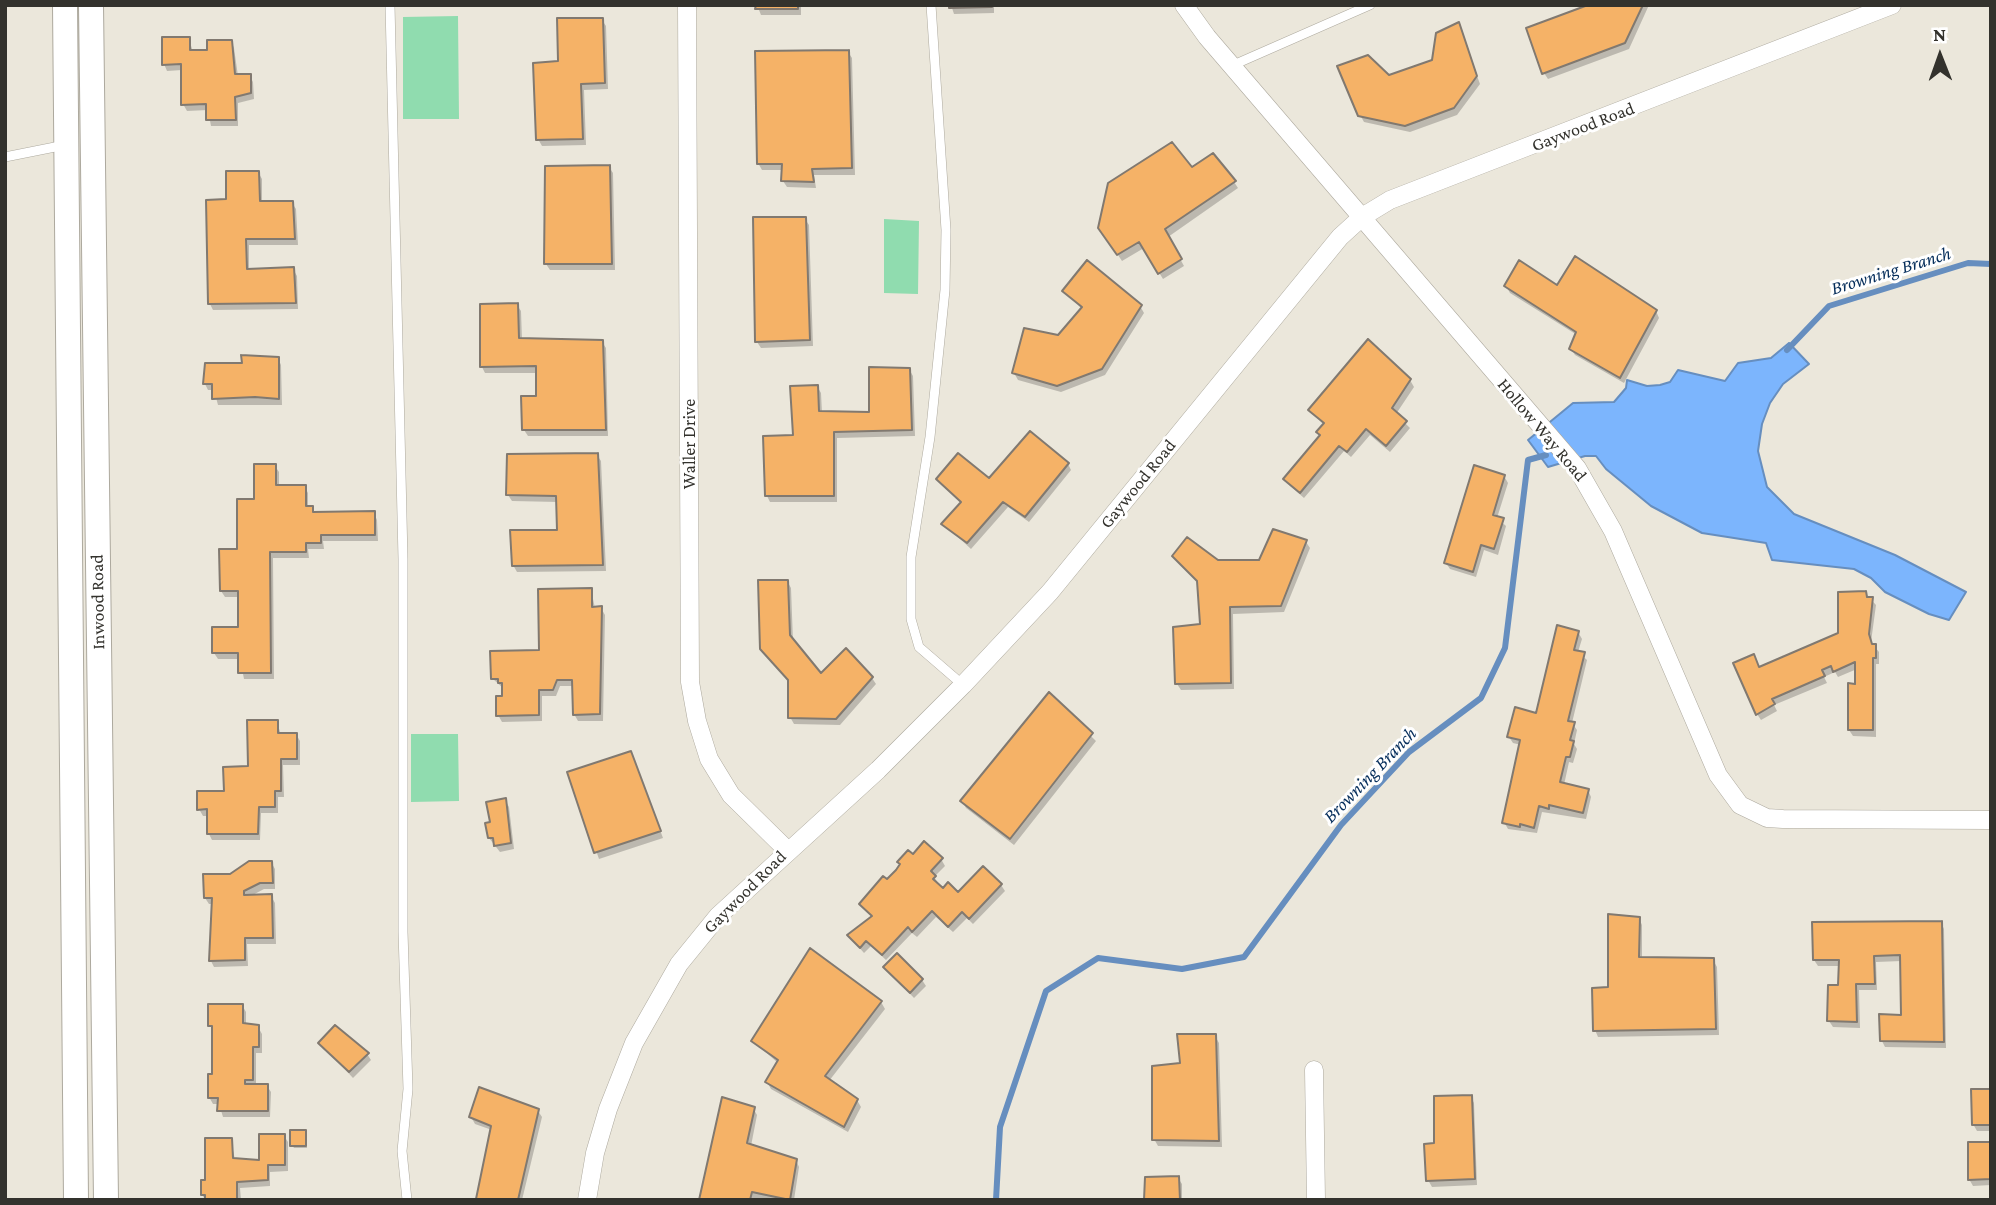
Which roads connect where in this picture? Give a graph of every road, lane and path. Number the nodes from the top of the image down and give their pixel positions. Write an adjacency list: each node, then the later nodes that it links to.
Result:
1 (65, 5): 11 (main road, Inwood Road)
2 (90, 5): 10 (main road, Inwood Road)
3 (390, 5): 24 (lane)
4 (687, 5): 18 (street, Waller Drive)
5 (931, 5): 16 (lane)
6 (1184, 5): 9 (street, Hollow Way Road)
7 (1370, 5): 9 (lane)
8 (1892, 5): 13 (street, Gaywood Road)
9 (1231, 66): 13 (street, Hollow Way Road)
10 (91, 144): 11 (main road); 14 (main road, Inwood Road)
11 (66, 145): 12 (lane); 15 (main road, Inwood Road)
12 (5, 157)
13 (1362, 217): 16 (street, Gaywood Road); 17 (street, Hollow Way Road)
14 (98, 573): 15 (main road); 20 (main road, Inwood Road)
15 (70, 574): 19 (main road, Inwood Road)
16 (963, 685): 18 (street, Gaywood Road)
17 (1991, 820)
18 (787, 850): 25 (street, Gaywood Road)
19 (74, 997): 20 (main road); 22 (main road, Inwood Road)
20 (104, 999): 23 (main road, Inwood Road)
21 (1314, 1070): 26 (street)
22 (76, 1200)
23 (106, 1200)
24 (407, 1200)
25 (587, 1200)
26 (1316, 1200)

